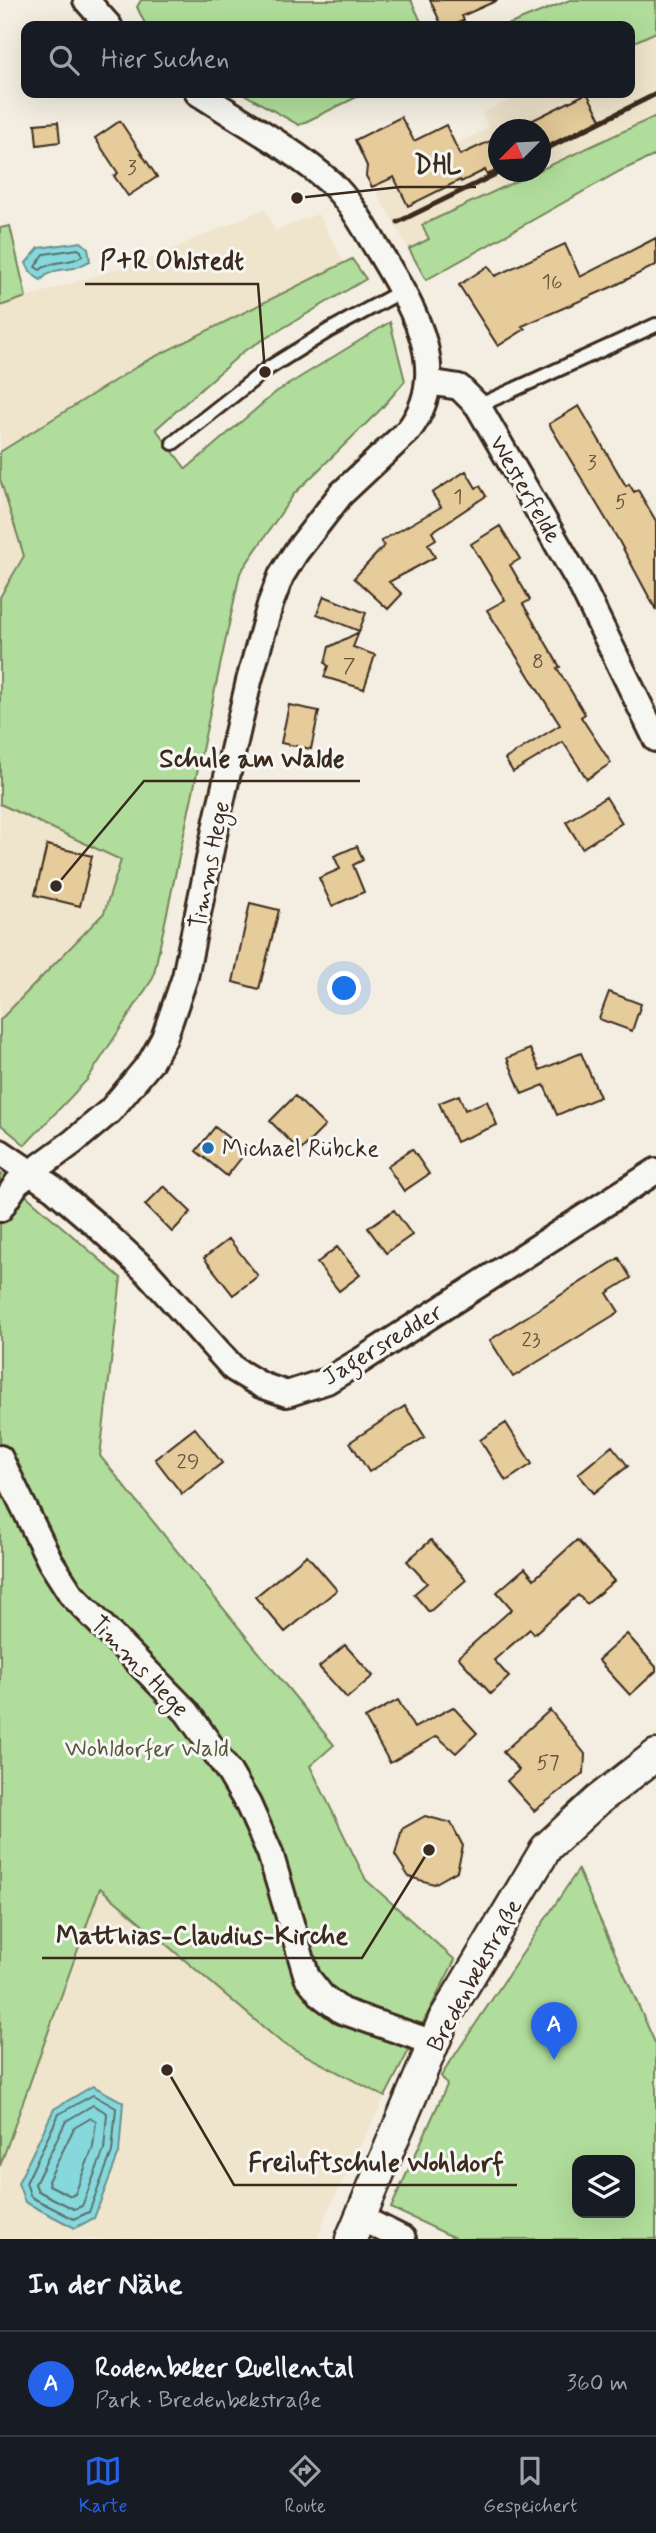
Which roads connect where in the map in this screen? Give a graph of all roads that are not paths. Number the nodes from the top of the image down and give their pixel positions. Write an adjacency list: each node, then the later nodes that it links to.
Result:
1 (86, 0): 3 (street)
2 (112, 0): 4 (street)
3 (106, 21)
4 (111, 21)
5 (206, 98): 6 (street)
6 (402, 291): 8 (street); 10 (lane)
7 (656, 325): 9 (lane)
8 (428, 382): 9 (street, Westerfelde); 14 (street, Timms Hege)
9 (478, 406): 11 (street, Westerfelde)
10 (173, 443)
11 (656, 739)
12 (0, 1152): 14 (street, Jagersredder)
13 (656, 1171): 14 (street, Jagersredder)
14 (31, 1172): 15 (street, Timms Hege)
15 (0, 1209)
16 (0, 1458): 18 (street, Timms Hege)
17 (656, 1755): 18 (street, Bredenbekstraße)
18 (434, 2043): 19 (street, Bredenbekstraße)
19 (356, 2228): 20 (street)
20 (403, 2239)

